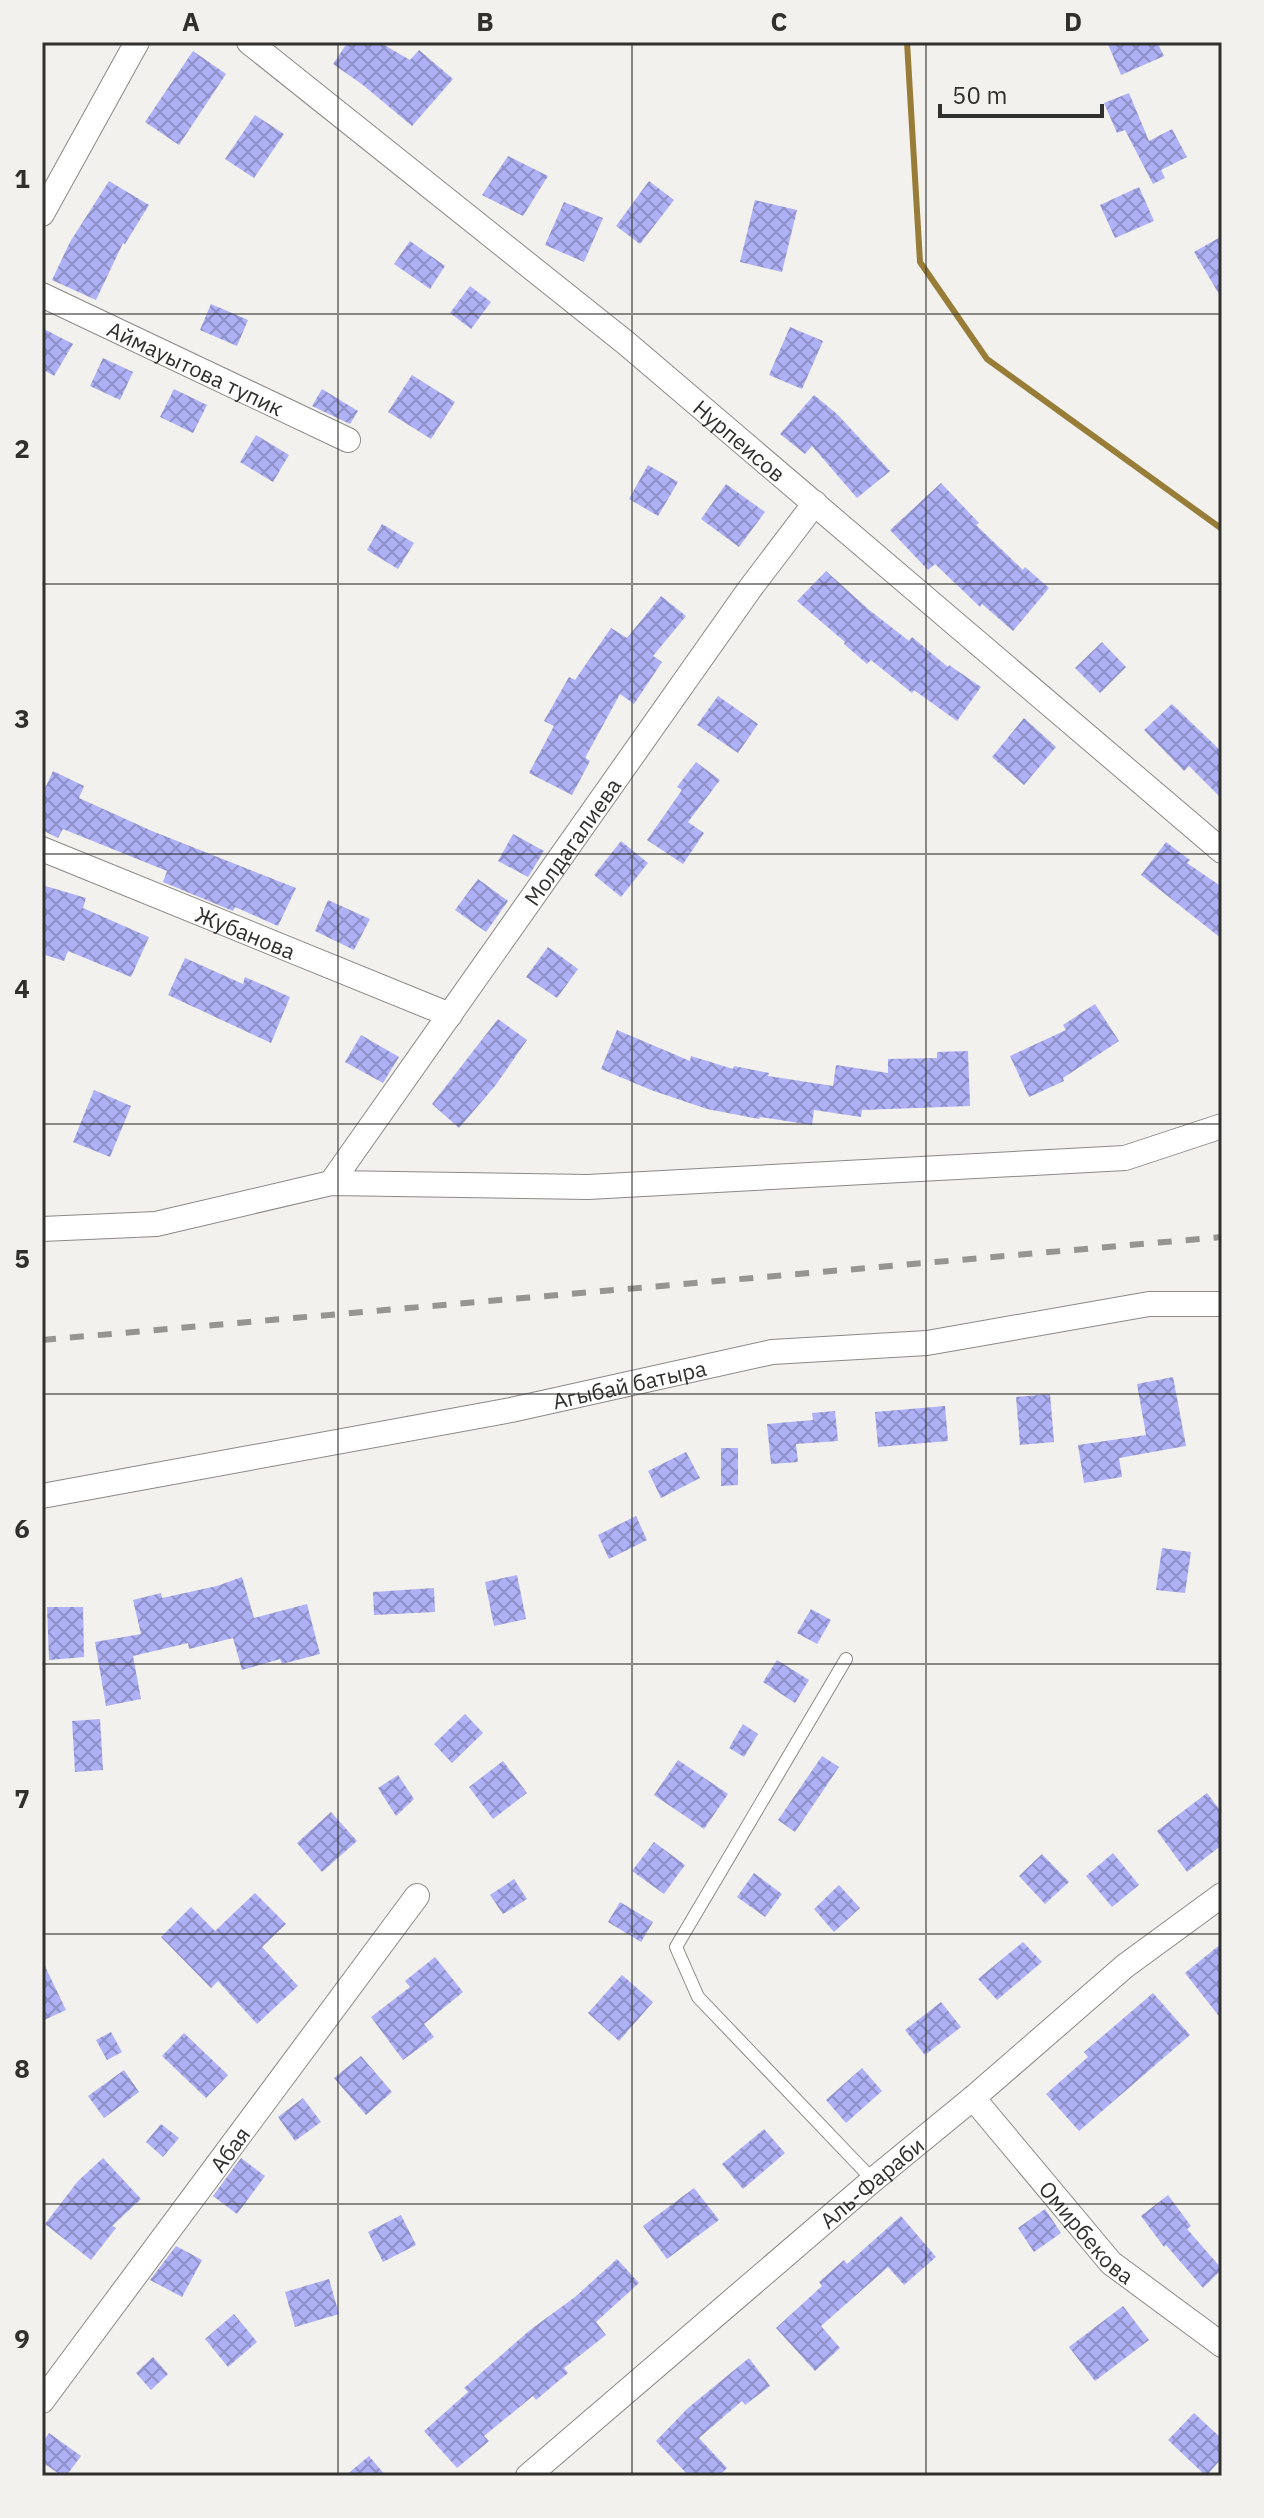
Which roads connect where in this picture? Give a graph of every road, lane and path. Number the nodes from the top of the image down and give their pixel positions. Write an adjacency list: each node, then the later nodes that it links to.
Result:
1 (137, 42): 3 (street)
2 (249, 42): 6 (street, Нурпеисов)
3 (42, 214)
4 (42, 295): 5 (street, Аймауытова тупик)
5 (348, 440)
6 (815, 503): 8 (street, Нурпеисов); 9 (street, Молдагалиева)
7 (42, 849): 9 (street, Жубанова)
8 (1222, 851)
9 (450, 1015): 11 (street, Молдагалиева)
10 (1222, 1126): 11 (street)
11 (331, 1183): 12 (street)
12 (42, 1229)
13 (1222, 1304): 14 (street, Агыбай батыра)
14 (42, 1496)
15 (846, 1659): 19 (lane)
16 (1222, 1895): 18 (street, Аль-Фараби)
17 (417, 1896): 21 (street, Абая)
18 (973, 2098): 19 (street, Аль-Фараби); 20 (street, Омирбекова)
19 (873, 2180): 22 (street, Аль-Фараби)
20 (1222, 2345)
21 (42, 2401)
22 (528, 2476)

